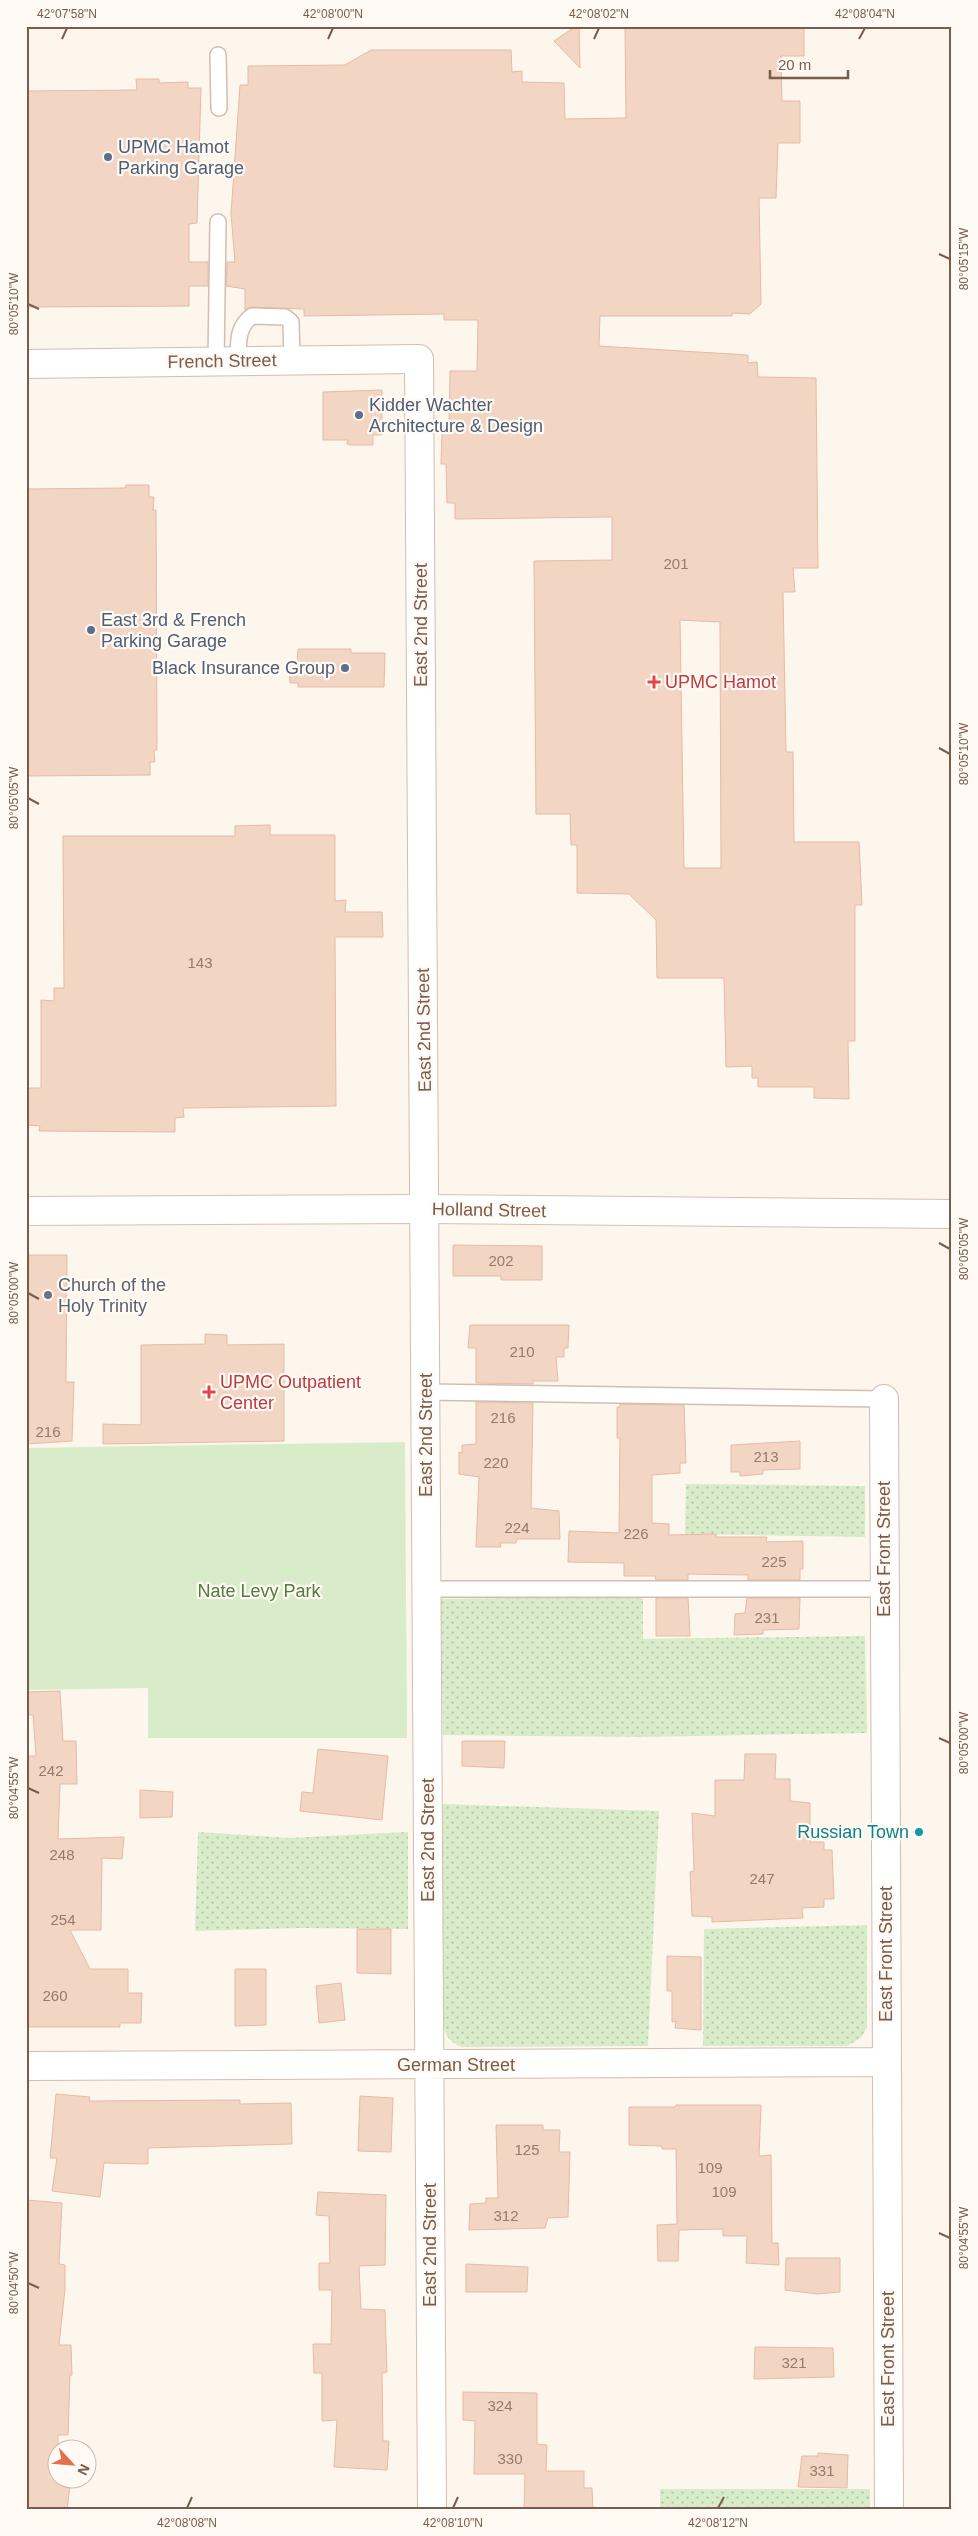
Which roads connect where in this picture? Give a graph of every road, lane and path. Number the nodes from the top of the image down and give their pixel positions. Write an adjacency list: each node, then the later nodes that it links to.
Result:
1 (218, 55): 2 (lane)
2 (218, 108)
3 (218, 222): 6 (lane)
4 (419, 359): 5 (street, French Street); 8 (street, East 2nd Street)
5 (292, 360): 6 (street, French Street); 6 (lane)
6 (227, 362): 7 (street, French Street)
7 (26, 364)
8 (425, 1209): 9 (street, Holland Street); 10 (street, Holland Street); 11 (street, East 2nd Street)
9 (26, 1211)
10 (952, 1214)
11 (426, 1392): 12 (lane); 13 (street, East 2nd Street)
12 (884, 1399): 14 (street, East Front Street)
13 (427, 1589): 14 (lane); 16 (street, East 2nd Street)
14 (884, 1589): 15 (street, East Front Street)
15 (887, 2062): 16 (street, German Street); 19 (street, East Front Street)
16 (429, 2065): 17 (street, German Street); 18 (street, East 2nd Street)
17 (26, 2066)
18 (432, 2510)
19 (889, 2510)

